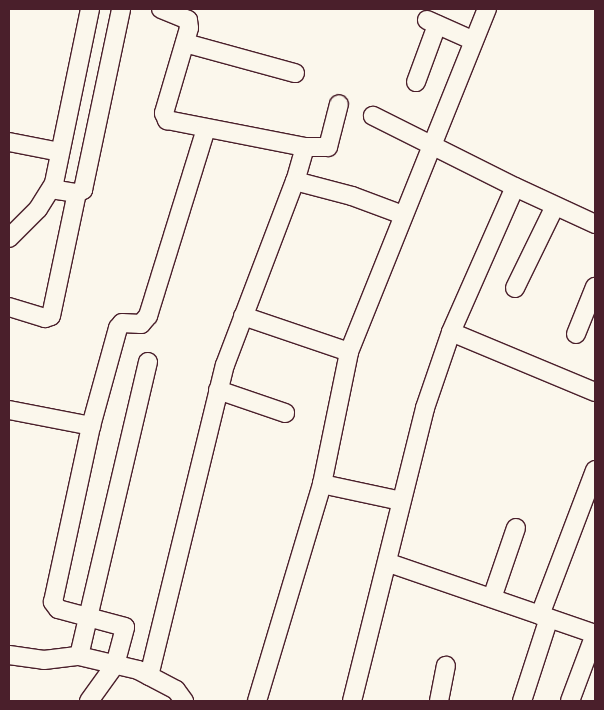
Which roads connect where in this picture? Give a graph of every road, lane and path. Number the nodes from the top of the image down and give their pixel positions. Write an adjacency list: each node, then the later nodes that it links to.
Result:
1 (90, 9): 15 (street)
2 (120, 9): 19 (street)
3 (161, 9): 6 (street)
4 (487, 9): 5 (street)
5 (474, 41): 8 (street); 13 (street)
6 (185, 43): 7 (street); 11 (street)
7 (295, 73)
8 (416, 82)
9 (339, 104): 14 (street)
10 (373, 116): 13 (street)
11 (206, 130): 14 (street); 36 (street)
12 (9, 142): 15 (street)
13 (430, 144): 17 (street); 21 (street)
14 (305, 147): 16 (street)
15 (60, 152): 18 (street)
16 (295, 181): 21 (street); 27 (street)
17 (515, 187): 20 (street); 28 (street)
18 (51, 189): 19 (street); 23 (street)
19 (77, 193): 26 (street)
20 (555, 206): 22 (street); 25 (street)
21 (404, 215): 30 (street)
22 (595, 224)
23 (9, 238)
24 (595, 287): 29 (street)
25 (515, 288)
26 (9, 307)
27 (243, 316): 30 (street); 32 (street)
28 (451, 332): 33 (street); 39 (street)
29 (576, 334)
30 (349, 352): 38 (street)
31 (148, 362): 43 (street)
32 (218, 390): 35 (street); 50 (street)
33 (595, 392)
34 (9, 410): 36 (street)
35 (285, 413)
36 (91, 426): 43 (street)
37 (595, 470): 44 (street)
38 (322, 484): 39 (street); 53 (street)
39 (401, 501): 41 (street)
40 (516, 528): 42 (street)
41 (389, 563): 42 (street); 54 (street)
42 (492, 598): 44 (street)
43 (89, 615): 47 (street); 48 (street)
44 (544, 616): 45 (street); 56 (street)
45 (595, 634): 57 (street)
46 (9, 655): 47 (street)
47 (79, 656): 48 (street)
48 (115, 665): 50 (street); 51 (street)
49 (446, 666): 55 (street)
50 (149, 676): 52 (street)
51 (89, 701)
52 (184, 701)
53 (257, 701)
54 (352, 701)
55 (439, 701)
56 (522, 701)
57 (570, 701)

